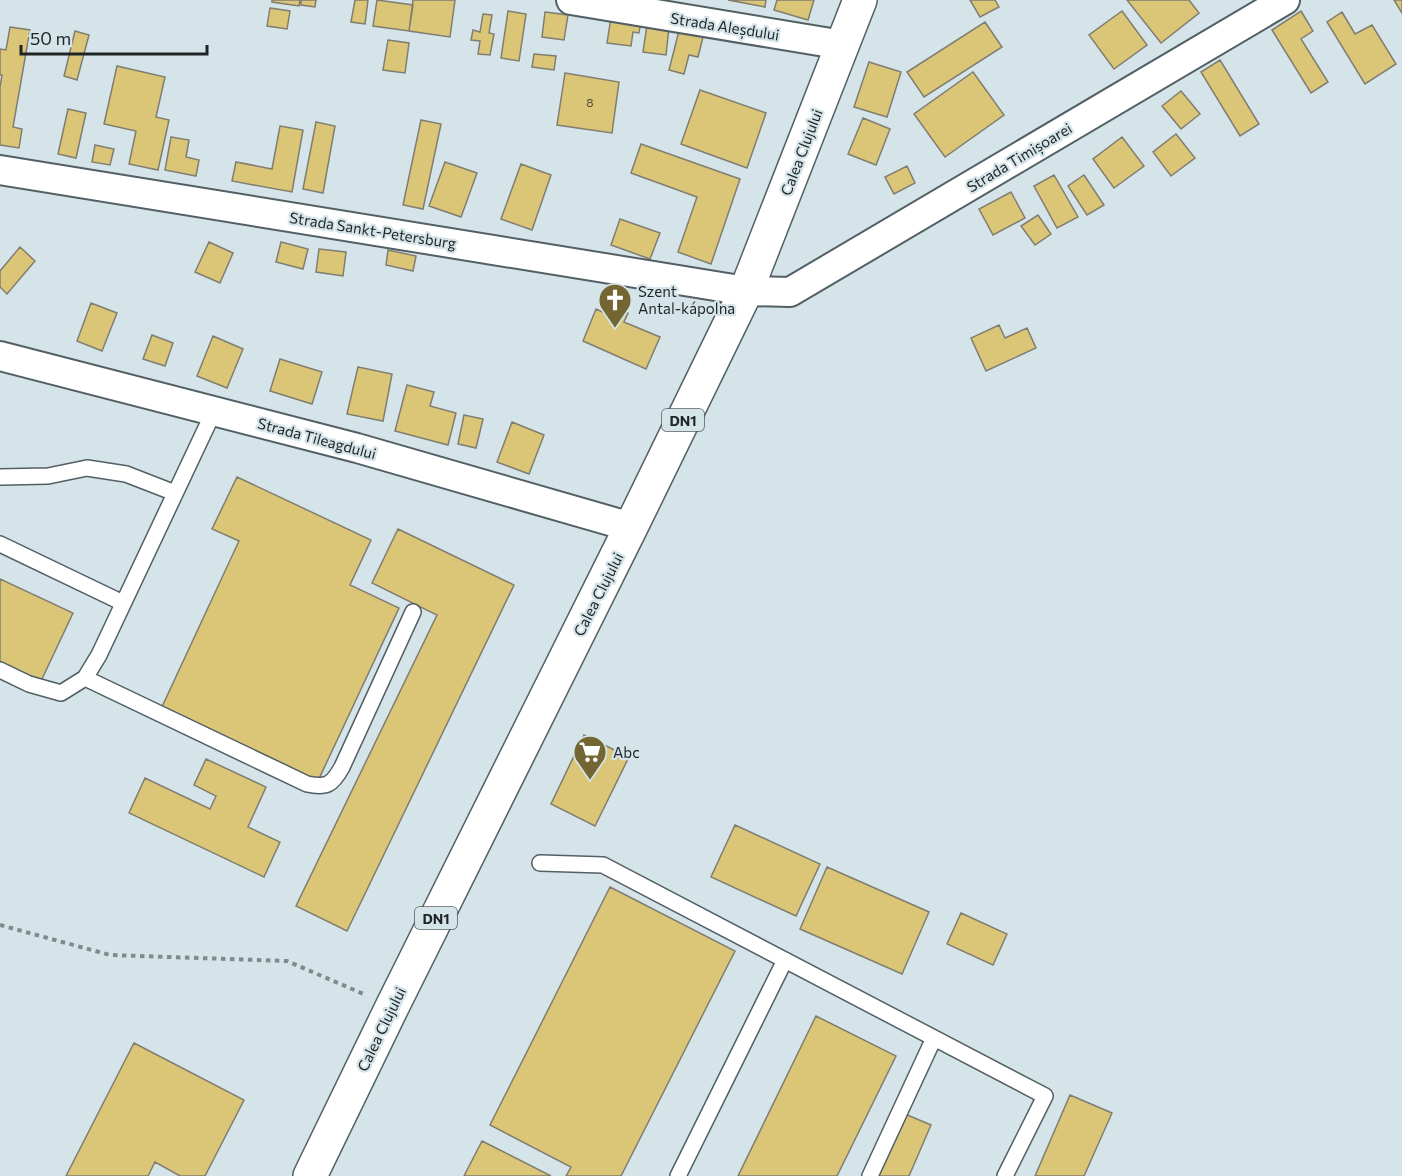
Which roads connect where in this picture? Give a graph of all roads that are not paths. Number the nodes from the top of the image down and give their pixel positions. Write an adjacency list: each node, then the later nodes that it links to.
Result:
1 (571, 0): 4 (street, Strada Aleșdului)
2 (860, 0): 4 (main road, Calea Clujului / DN1)
3 (1285, 0): 6 (street, Strada Timișoarei)
4 (843, 45): 6 (main road, Calea Clujului / DN1)
5 (0, 170): 6 (street, Strada Sankt-Petersburg)
6 (746, 291): 11 (main road, Calea Clujului / DN1)
7 (0, 356): 8 (street, Strada Tileagdului)
8 (214, 411): 10 (lane); 11 (street, Strada Tileagdului)
9 (0, 477): 10 (lane)
10 (175, 493): 13 (lane)
11 (631, 527): 20 (main road, Calea Clujului / DN1)
12 (0, 544): 13 (lane)
13 (123, 603): 16 (lane)
14 (413, 612): 16 (lane)
15 (0, 670): 16 (lane)
16 (85, 678)
17 (540, 863): 18 (lane)
18 (785, 960): 19 (lane); 21 (lane)
19 (934, 1038): 22 (lane); 23 (lane)
20 (310, 1176)
21 (678, 1176)
22 (870, 1176)
23 (1005, 1176)

